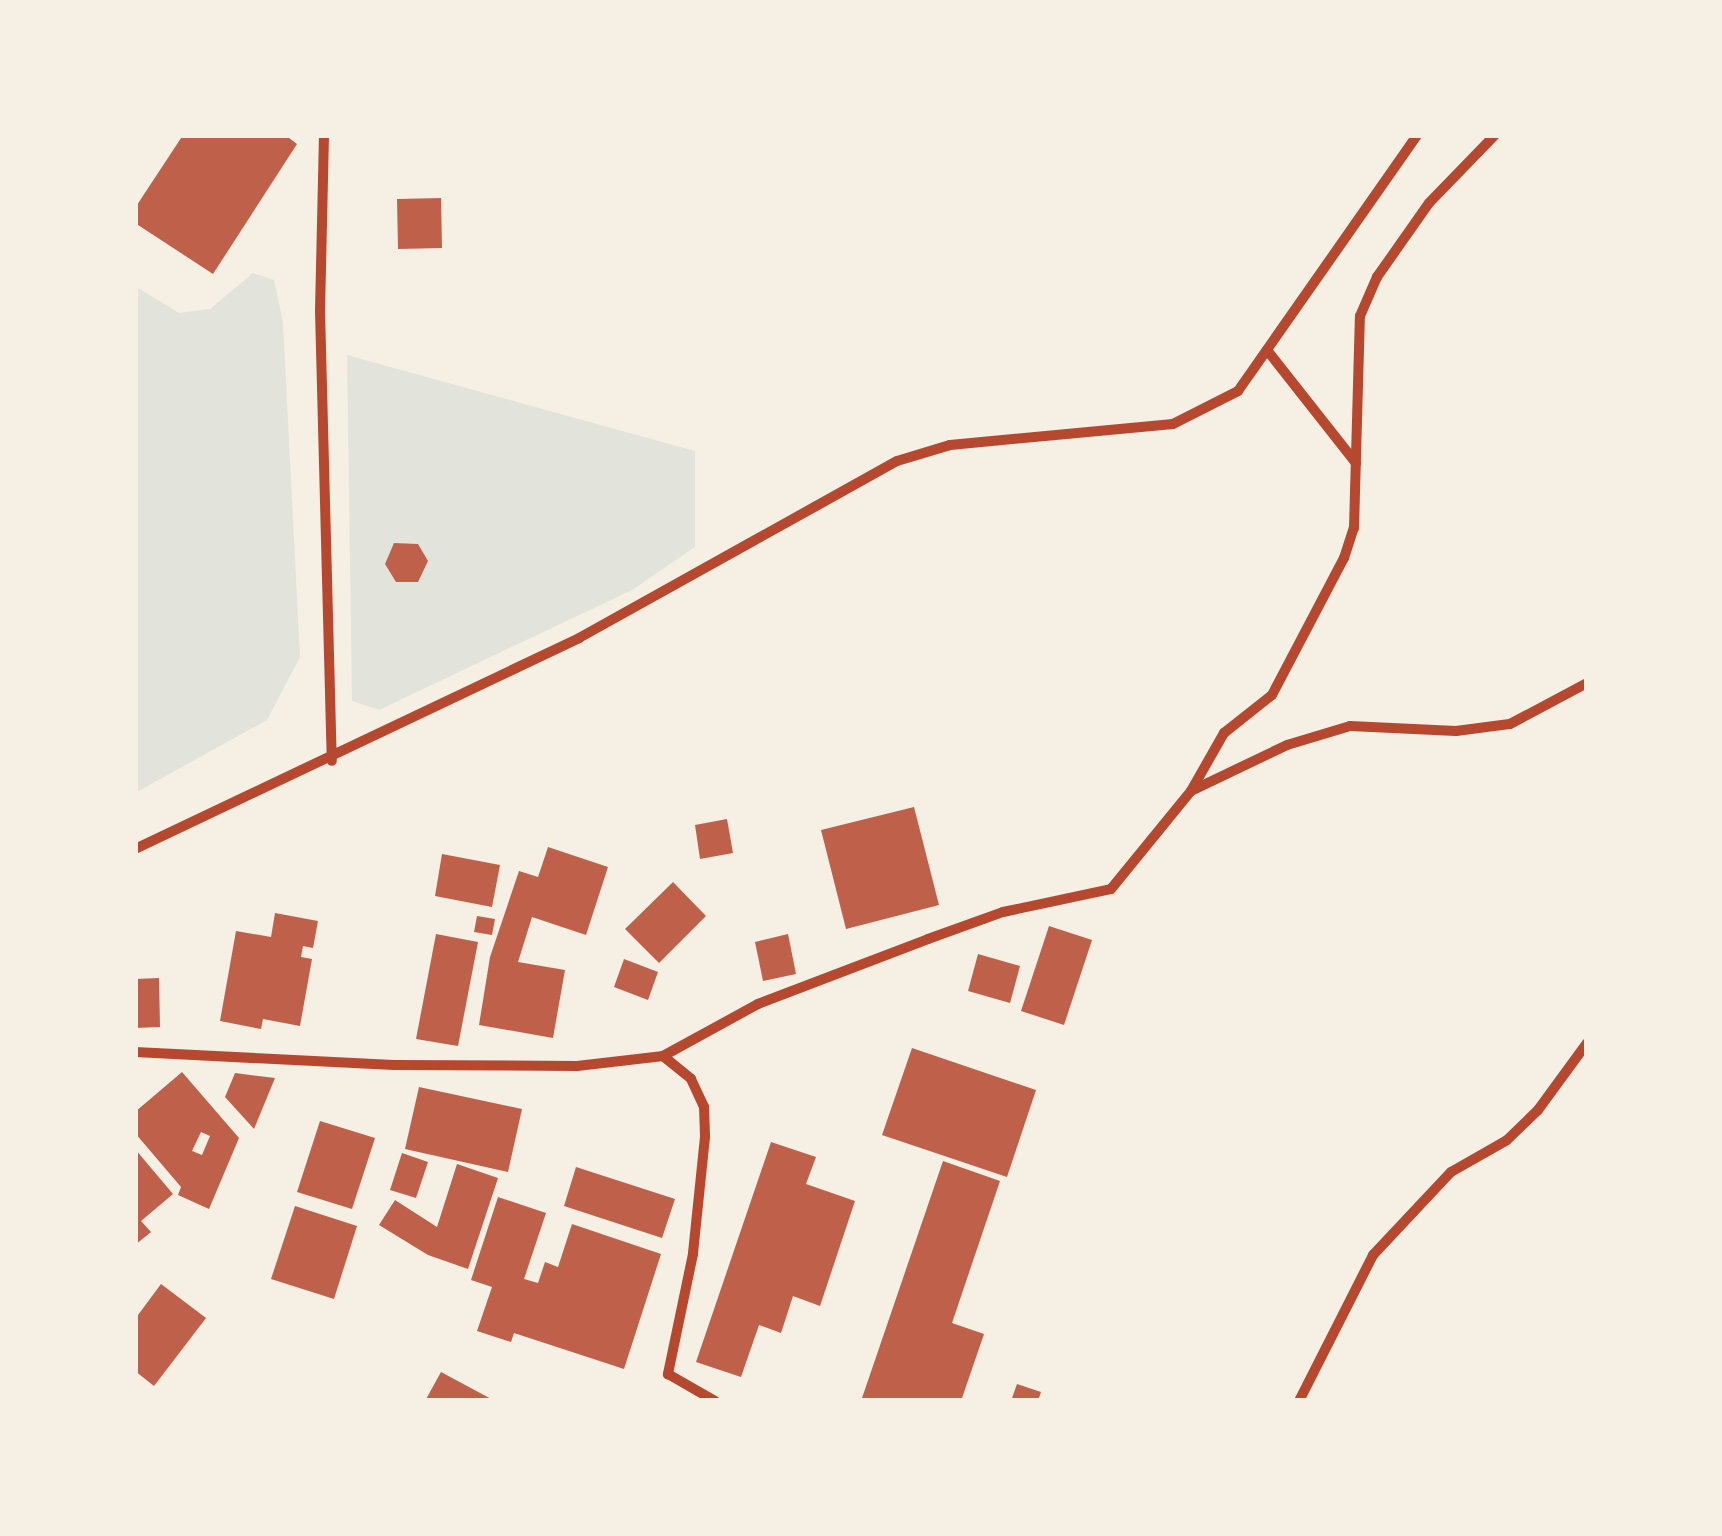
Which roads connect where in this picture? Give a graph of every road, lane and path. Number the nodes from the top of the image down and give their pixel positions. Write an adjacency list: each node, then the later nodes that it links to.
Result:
1 (324, 135): 7 (street)
2 (1417, 135): 4 (street)
3 (1495, 135): 5 (street)
4 (1267, 350): 5 (street); 7 (street)
5 (1356, 464): 8 (street)
6 (1587, 683): 8 (street)
7 (332, 761): 9 (street)
8 (1191, 791): 12 (street)
9 (135, 849)
10 (1587, 1043): 14 (street)
11 (135, 1052): 12 (street)
12 (663, 1056): 13 (street)
13 (715, 1401)
14 (1299, 1401)

